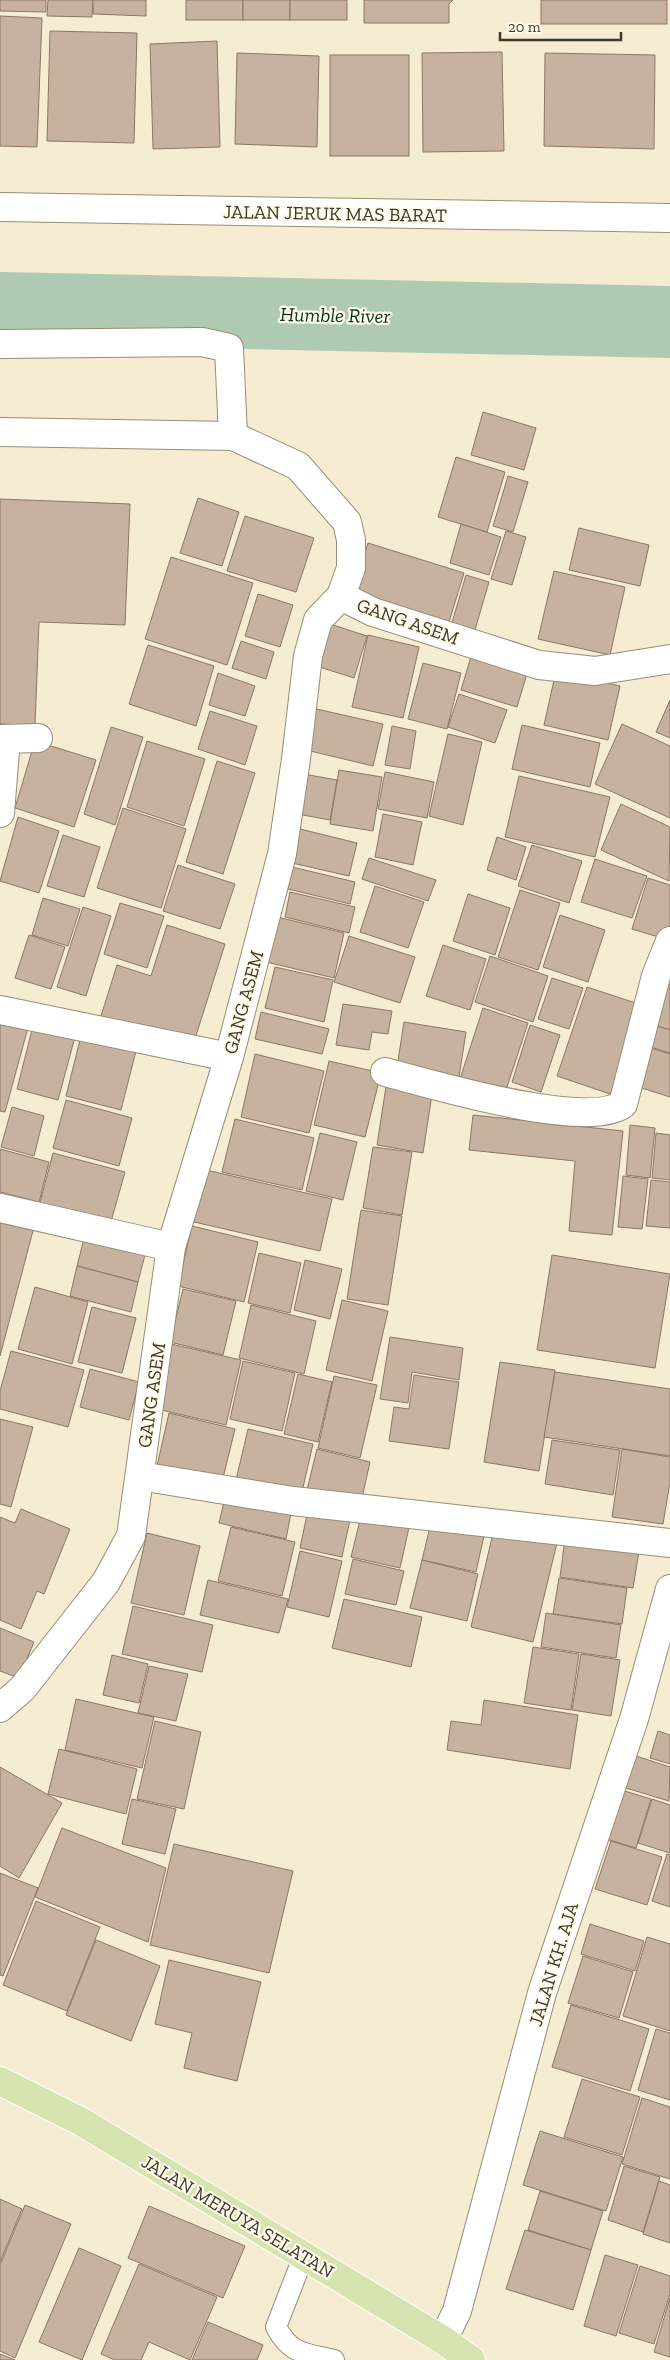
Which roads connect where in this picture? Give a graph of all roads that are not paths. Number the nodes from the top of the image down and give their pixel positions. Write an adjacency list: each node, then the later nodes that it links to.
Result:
1 (0, 207): 2 (street, JALAN JERUK MAS BARAT)
2 (670, 218)
3 (0, 344): 5 (street)
4 (0, 432): 5 (street)
5 (232, 436): 6 (street)
6 (341, 596): 7 (street, GANG ASEM); 13 (street, GANG ASEM)
7 (670, 658)
8 (38, 738): 9 (street)
9 (3, 739): 10 (street)
10 (0, 814)
11 (670, 941): 14 (street)
12 (0, 1010): 13 (street)
13 (228, 1058): 16 (street, GANG ASEM)
14 (386, 1072)
15 (0, 1208): 16 (street)
16 (171, 1247): 17 (street, GANG ASEM)
17 (140, 1476): 18 (street); 20 (street, GANG ASEM)
18 (670, 1543)
19 (670, 1589): 23 (street, JALAN KH. AJA)
20 (0, 1708)
21 (0, 2081): 22 (main road, JALAN MERUYA SELATAN)
22 (304, 2255): 23 (main road, JALAN MERUYA SELATAN); 24 (lane)
23 (443, 2340): 25 (main road, JALAN MERUYA SELATAN)
24 (334, 2360)
25 (471, 2360)

